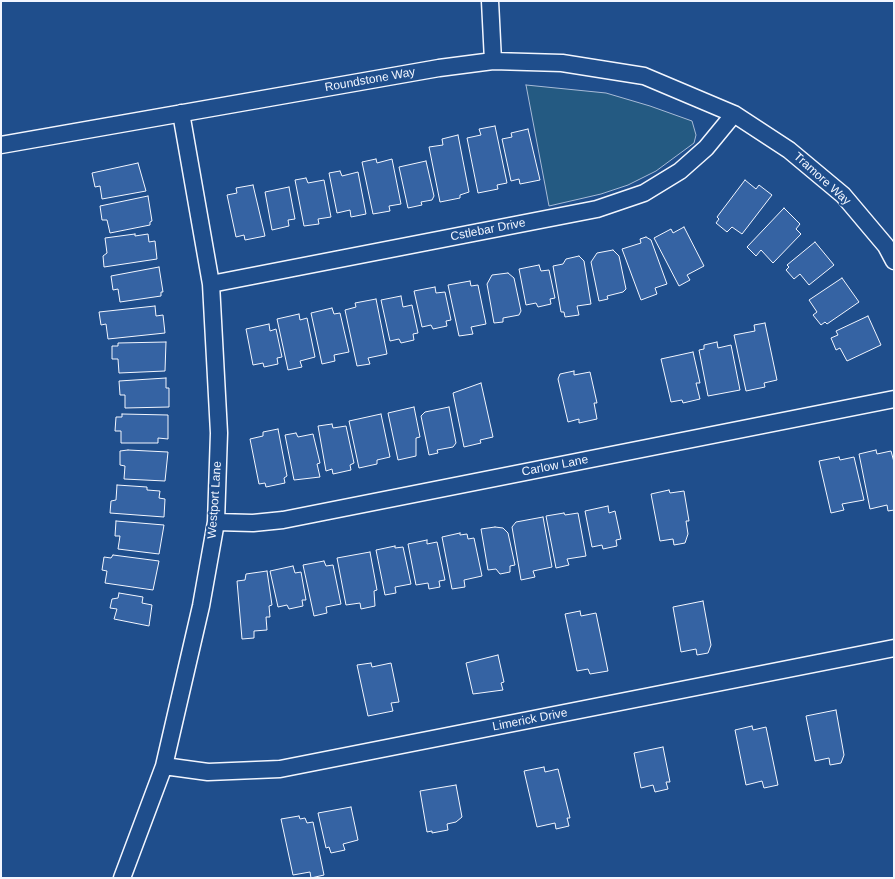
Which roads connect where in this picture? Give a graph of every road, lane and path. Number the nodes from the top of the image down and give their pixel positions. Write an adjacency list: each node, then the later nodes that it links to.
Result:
1 (490, 1): 2 (street)
2 (493, 61): 3 (street, Roundstone Way); 4 (street, Roundstone Way)
3 (181, 113): 5 (street, Roundstone Way); 7 (street, Westport Lane)
4 (734, 114): 6 (street, Tramore Way); 7 (street, Cstlebar Drive)
5 (1, 145)
6 (894, 261)
7 (211, 284): 9 (street, Westport Lane)
8 (894, 399): 9 (street, Carlow Lane)
9 (216, 522): 11 (street, Westport Lane)
10 (894, 648): 11 (street, Limerick Drive)
11 (164, 766): 12 (street, Westport Lane)
12 (122, 878)

